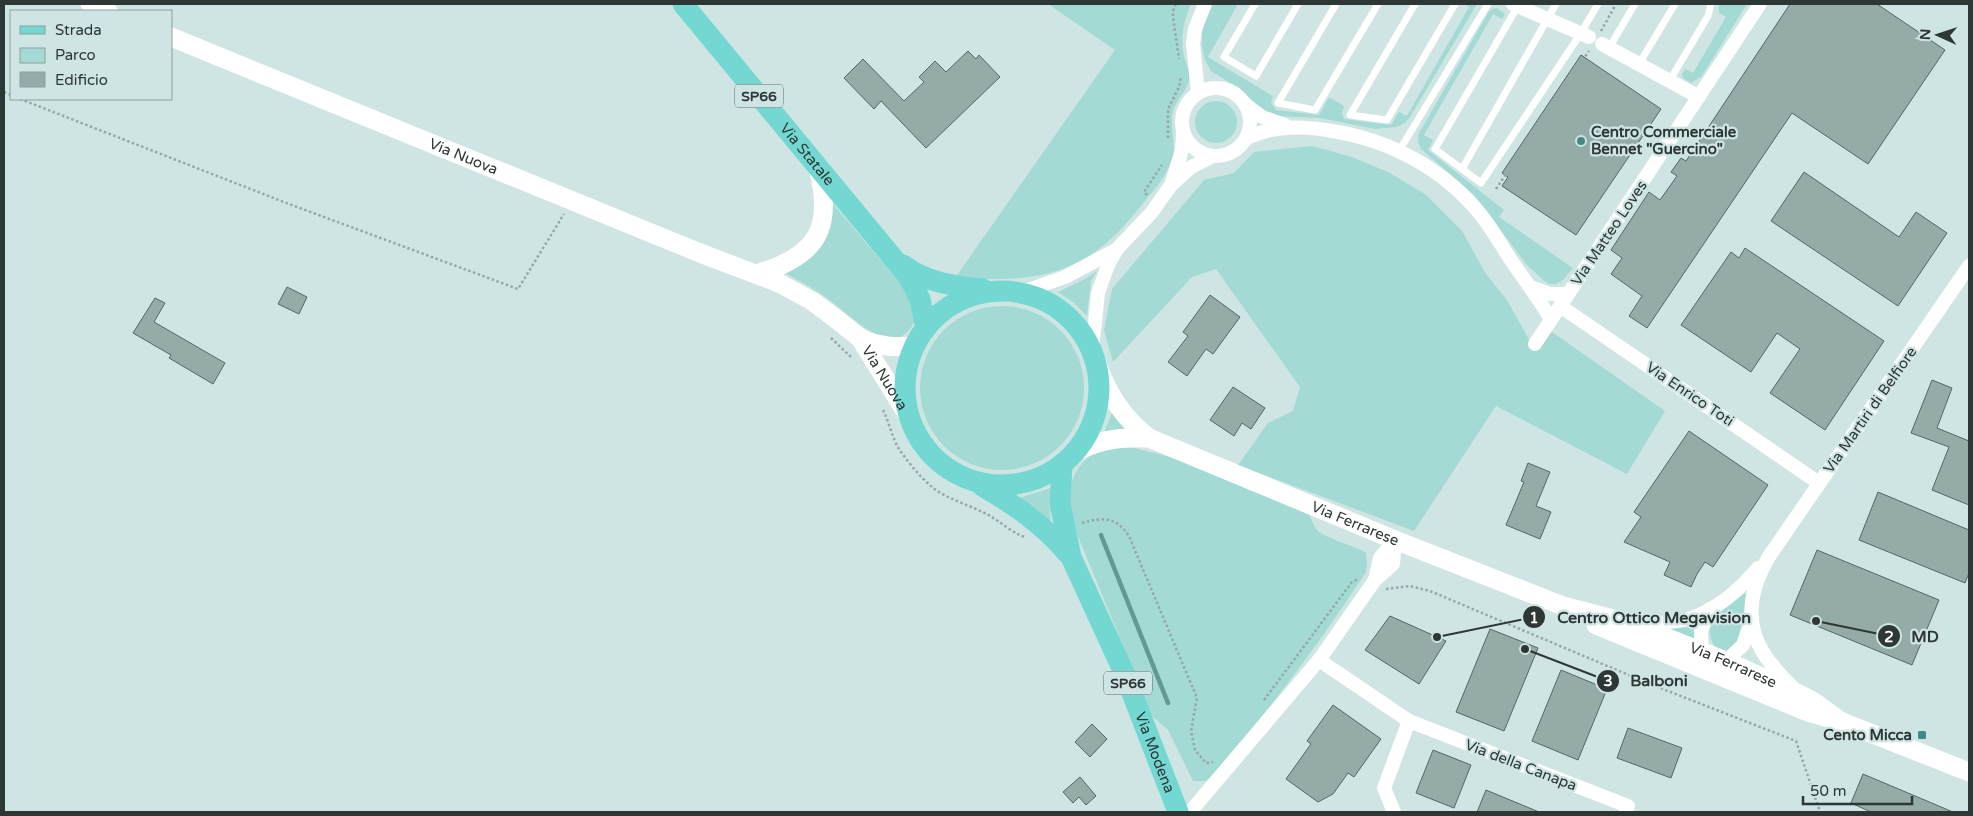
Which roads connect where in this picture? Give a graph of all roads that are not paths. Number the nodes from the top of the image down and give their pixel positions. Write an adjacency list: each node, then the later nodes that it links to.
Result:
1 (90, 4): 18 (main road)
2 (683, 4): 34 (main road, Via Statale / SP66)
3 (1205, 4): 22 (street)
4 (1255, 4): 5 (lane)
5 (1298, 4)
6 (1336, 4): 7 (lane)
7 (1378, 4)
8 (1415, 4): 9 (lane)
9 (1454, 4)
10 (1488, 4): 32 (lane)
11 (1517, 4): 19 (street); 35 (lane)
12 (1556, 4): 19 (lane)
13 (1598, 4): 21 (lane)
14 (1635, 4): 21 (lane)
15 (1675, 4): 23 (lane)
16 (1711, 4): 24 (lane)
17 (1760, 4): 27 (street, Via Matteo Loves)
18 (105, 10)
19 (1547, 18): 21 (street); 35 (lane)
20 (172, 37): 40 (main road, Via Nuova)
21 (1595, 40): 23 (street); 35 (lane)
22 (1195, 57): 25 (street); 26 (street)
23 (1639, 64): 24 (street)
24 (1670, 80): 27 (street)
25 (1219, 88): 26 (street); 28 (street)
26 (1198, 92): 30 (street)
27 (1699, 97): 44 (street, Via Matteo Loves)
28 (1245, 104): 29 (street); 31 (street)
29 (1293, 127): 31 (street); 32 (street)
30 (1183, 135): 33 (street); 36 (street)
31 (1247, 138): 33 (street)
32 (1399, 150): 41 (street)
33 (1211, 157): 36 (street)
34 (817, 166): 38 (main road, Via Statale / SP66); 40 (main road)
35 (1462, 168)
36 (1171, 185): 37 (street)
37 (1117, 249): 43 (street); 50 (street)
38 (894, 258): 42 (main road, Via Statale / SP66); 46 (main road, Via Statale / SP66)
39 (1969, 266): 55 (street, Via Martiri di Belfiore)
40 (756, 274): 47 (main road, Via Nuova)
41 (1531, 287): 44 (street, Via Matteo Loves); 45 (street)
42 (993, 291): 43 (main road, Via Modena / SP66); 46 (main road, Via Modena / SP66)
43 (1022, 292): 50 (main road, Via Modena / SP66)
44 (1564, 300): 45 (street, Via Matteo Loves); 55 (street, Via Enrico Toti)
45 (1551, 319): 48 (street, Via Matteo Loves)
46 (926, 328): 49 (main road, Via Modena / SP66)
47 (860, 338): 49 (main road, Via Nuova); 51 (main road, Via Nuova)
48 (1535, 344)
49 (914, 346): 51 (main road, Via Modena / SP66)
50 (1095, 357): 52 (main road, Via Ferrarese); 53 (main road, Via Modena / SP66)
51 (910, 417): 54 (main road, Via Modena / SP66)
52 (1149, 438): 53 (main road, Via Ferrarese); 57 (main road, Via Ferrarese)
53 (1070, 458): 54 (main road, Via Modena / SP66); 56 (main road, Via Modena / SP66)
54 (975, 482): 56 (main road, Via Modena / SP66)
55 (1819, 483): 58 (street, Via Martiri di Belfiore)
56 (1055, 529): 71 (main road, Via Modena / SP66)
57 (1395, 540): 59 (main road, Via Ferrarese); 64 (street)
58 (1770, 555): 60 (street, Via Martiri di Belfiore); 61 (street, Via Martiri di Belfiore)
59 (1563, 606): 62 (main road, Via Ferrarese); 66 (main road, Via Ferrarese)
60 (1710, 609): 62 (street, Via Martiri di Belfiore); 63 (street)
61 (1752, 616): 65 (street, Via Martiri di Belfiore); 67 (street, Via Martiri di Belfiore)
62 (1632, 624): 63 (main road, Via Ferrarese)
63 (1702, 652): 65 (main road, Via Ferrarese); 66 (street)
64 (1319, 660): 68 (street, Via della Canapa); 72 (street)
65 (1726, 662): 66 (street, Via Martiri di Belfiore); 67 (main road, Via Ferrarese)
66 (1708, 670): 69 (main road, Via Ferrarese)
67 (1798, 694): 69 (main road, Via Ferrarese)
68 (1409, 721): 73 (street); 74 (street, Via della Canapa)
69 (1840, 721): 70 (main road, Via Ferrarese)
70 (1969, 772)
71 (1178, 812)
72 (1190, 812)
73 (1394, 812)
74 (1626, 812)

